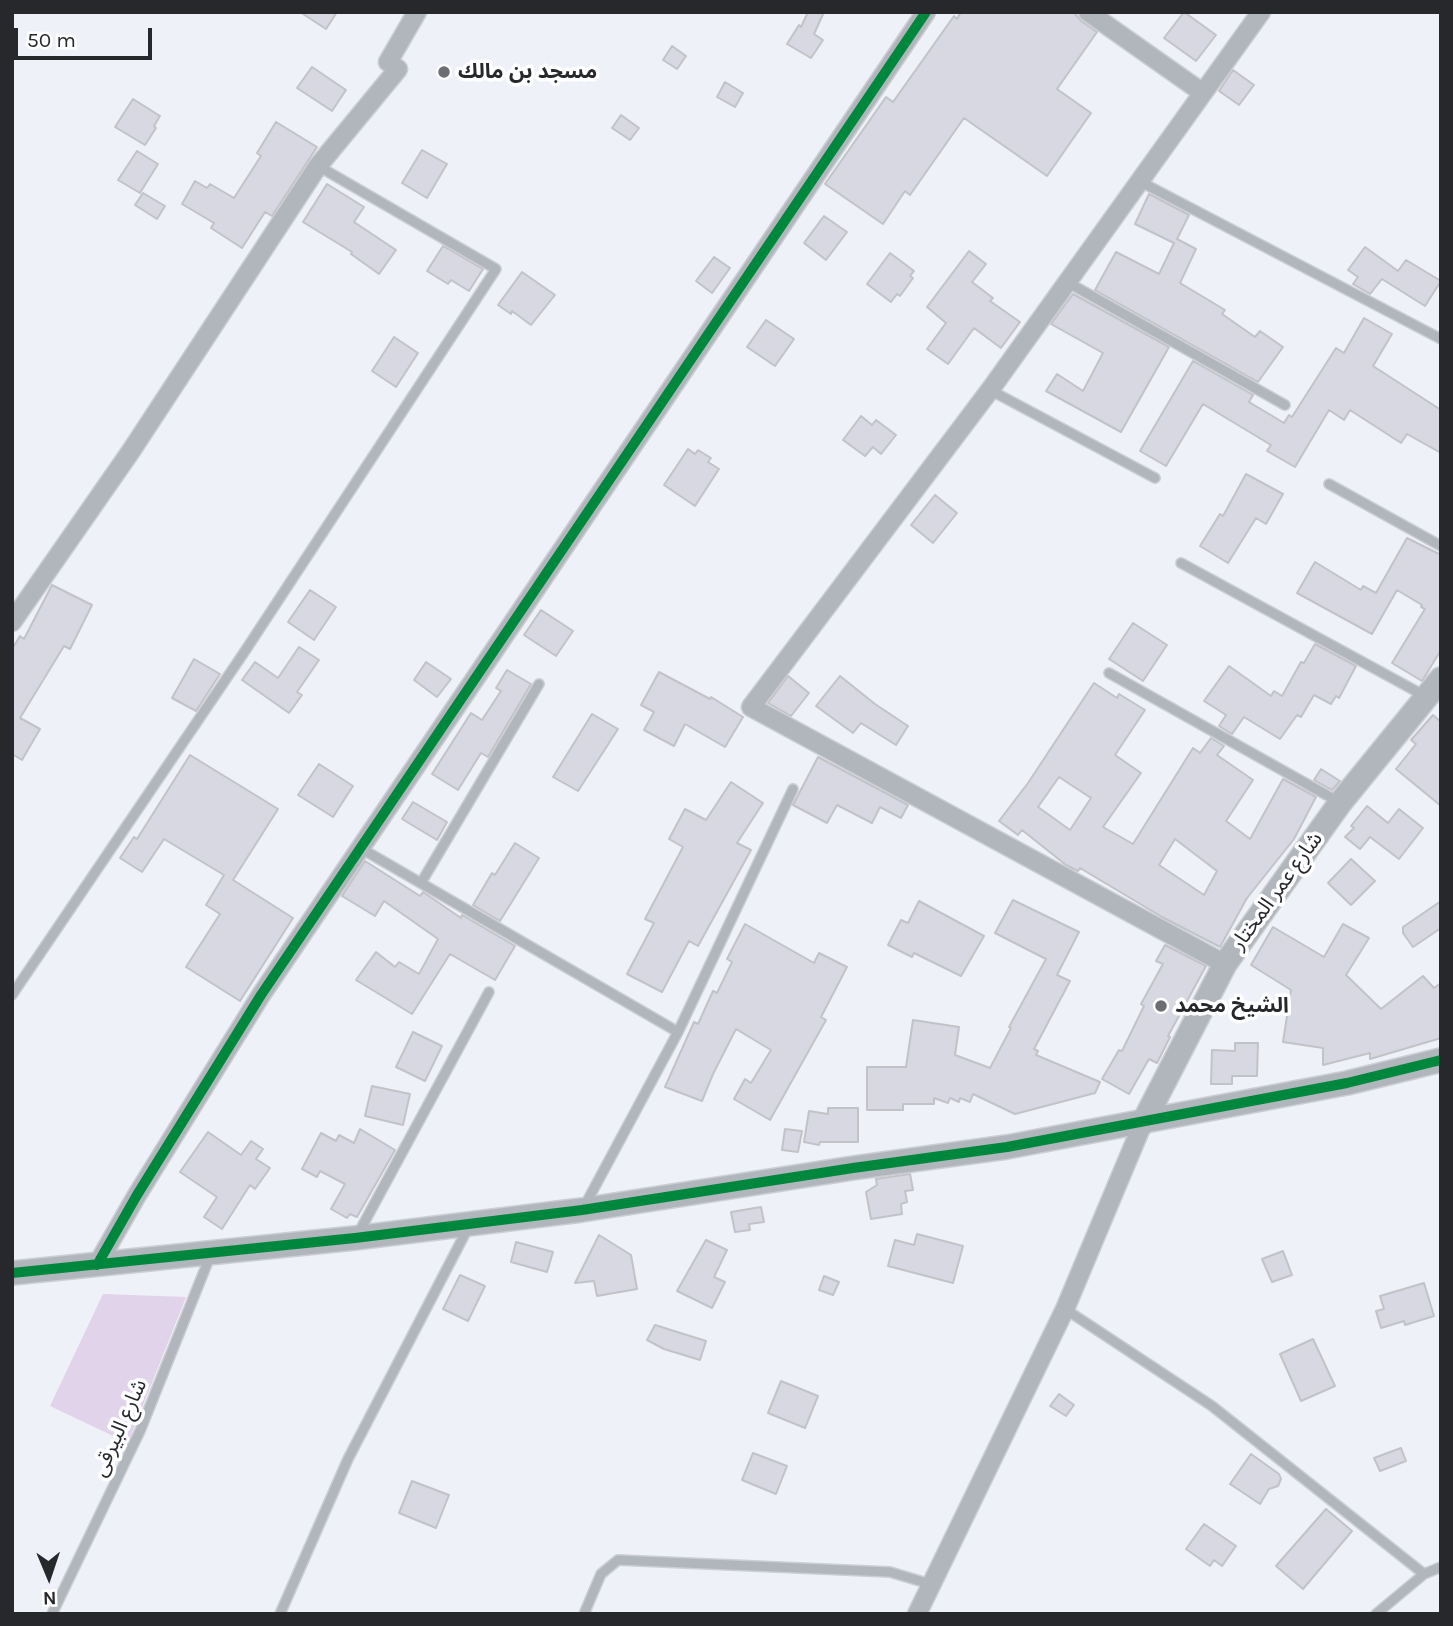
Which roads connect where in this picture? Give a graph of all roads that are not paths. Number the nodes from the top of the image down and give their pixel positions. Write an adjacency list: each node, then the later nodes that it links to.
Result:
1 (417, 12): 6 (street)
2 (926, 12): 22 (street)
3 (1088, 12): 5 (street)
4 (1261, 12): 5 (street)
5 (1202, 93): 7 (street)
6 (318, 166): 16 (street); 26 (lane)
7 (1139, 181): 8 (street); 9 (lane)
8 (1067, 282): 10 (street); 11 (lane)
9 (1441, 338)
10 (990, 390): 12 (lane); 24 (street)
11 (1285, 405)
12 (1155, 478)
13 (1329, 484): 14 (lane)
14 (1441, 546)
15 (1181, 563): 19 (lane)
16 (12, 622)
17 (1109, 673): 21 (lane)
18 (539, 684): 23 (lane)
19 (1434, 688): 21 (street, شارع عمر المختار)
20 (793, 789): 27 (lane)
21 (1340, 803): 24 (street, شارع عمر المختار)
22 (362, 849): 23 (lane); 34 (street)
23 (421, 883): 27 (lane)
24 (1225, 964): 29 (street, شارع عمر المختار)
25 (489, 992): 32 (lane)
26 (12, 995)
27 (678, 1032): 30 (lane)
28 (1441, 1060): 29 (street)
29 (1143, 1123): 30 (street); 36 (street)
30 (582, 1210): 31 (street)
31 (470, 1223): 32 (street); 41 (lane)
32 (355, 1238): 33 (street)
33 (211, 1253): 34 (street); 40 (lane, شارع البيرقى)
34 (97, 1265): 35 (street)
35 (12, 1273)
36 (1065, 1309): 38 (lane); 39 (street)
37 (1441, 1567): 38 (lane)
38 (1424, 1574): 44 (lane)
39 (930, 1584): 42 (lane); 43 (street)
40 (52, 1614)
41 (280, 1614)
42 (584, 1614)
43 (917, 1614)
44 (1376, 1614)

